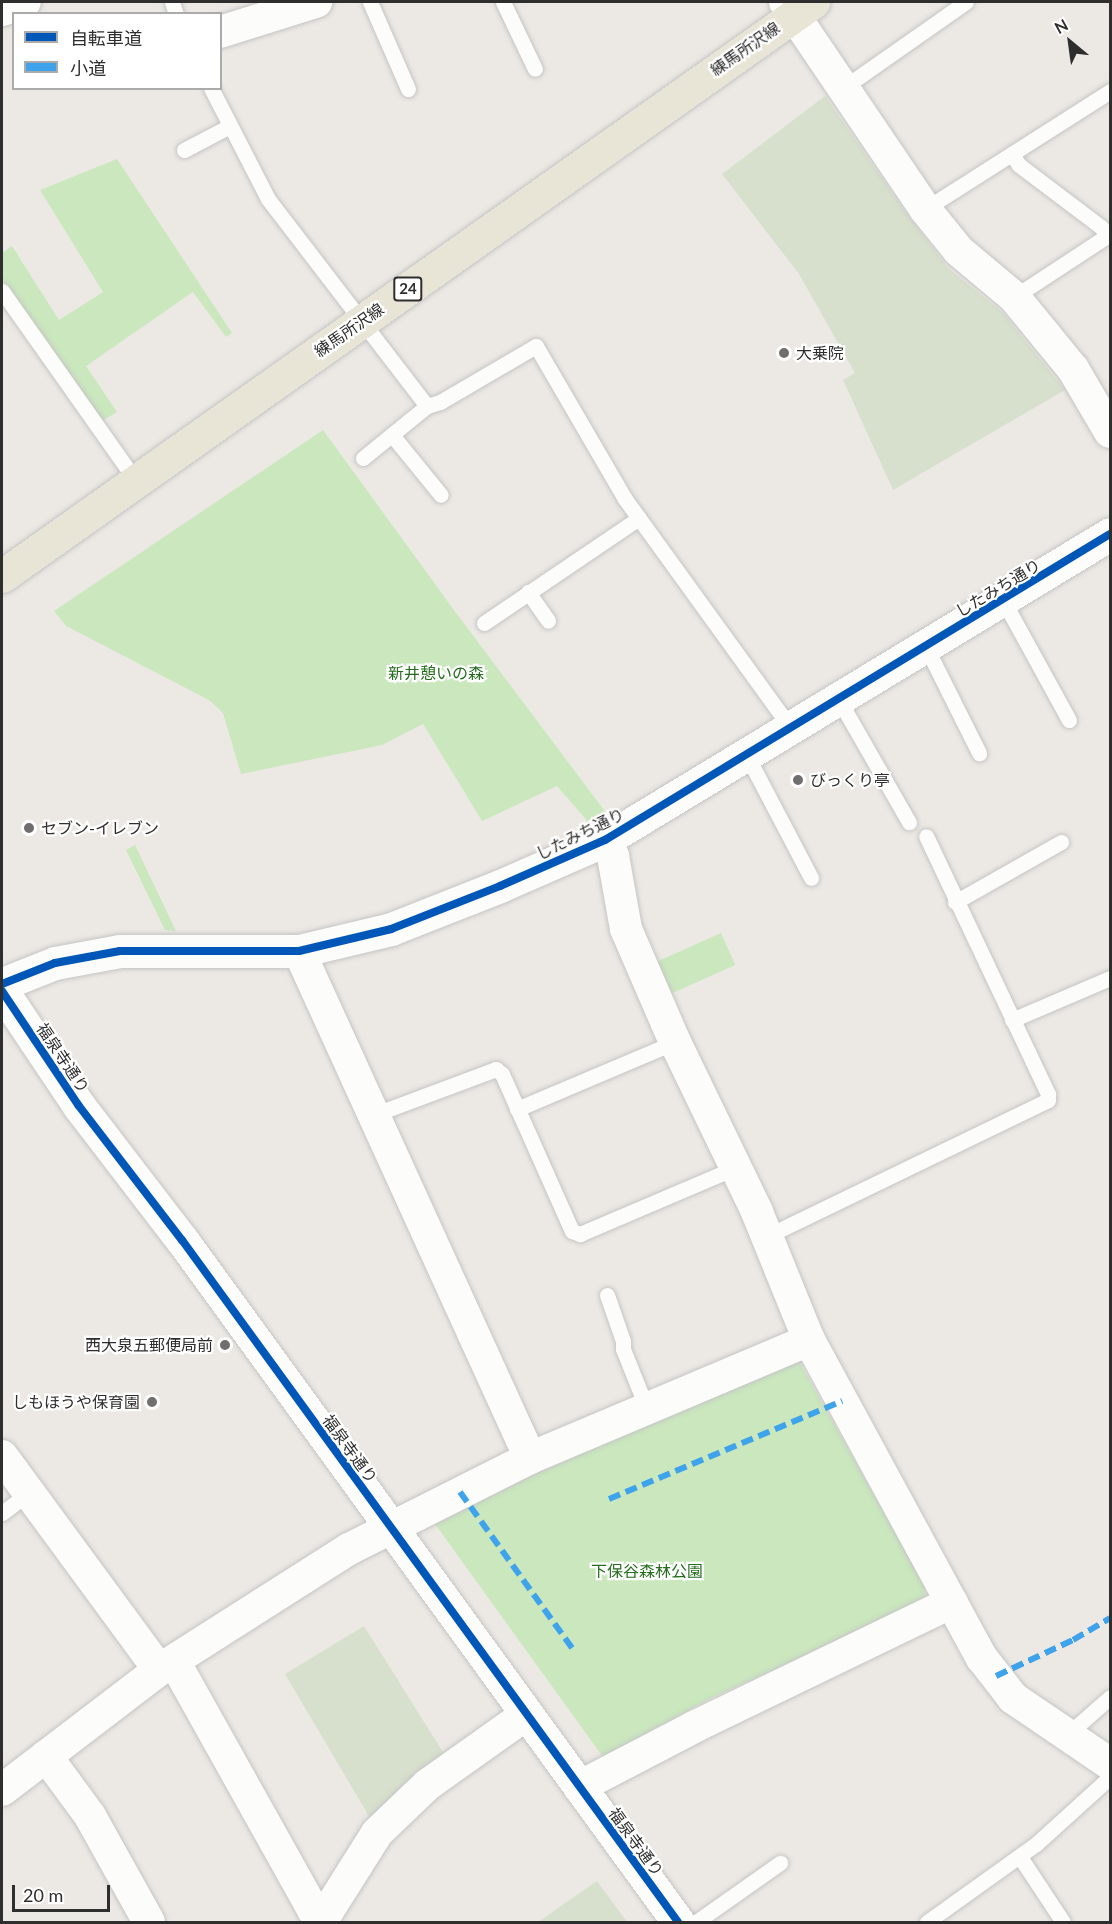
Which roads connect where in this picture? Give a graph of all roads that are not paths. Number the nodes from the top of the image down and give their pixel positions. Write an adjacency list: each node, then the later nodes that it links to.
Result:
1 (25, 2): 7 (street)
2 (316, 2): 8 (street)
3 (370, 2): 11 (lane)
4 (503, 2): 9 (lane)
5 (966, 2): 10 (lane)
6 (797, 6): 10 (street); 21 (main road, 練馬所沢線 / 24)
7 (2, 10)
8 (222, 31)
9 (535, 69)
10 (843, 88): 17 (street)
11 (408, 89)
12 (212, 90): 14 (lane)
13 (1110, 92): 16 (lane)
14 (230, 126): 15 (lane); 21 (lane)
15 (184, 150)
16 (1012, 154): 17 (lane); 18 (lane)
17 (925, 209): 20 (street)
18 (1109, 235): 20 (lane)
19 (2, 291): 26 (lane)
20 (1014, 297): 23 (street)
21 (363, 320): 22 (lane); 26 (main road, 練馬所沢線 / 24)
22 (428, 406): 24 (lane); 28 (lane)
23 (1110, 432)
24 (392, 435): 25 (lane); 27 (lane)
25 (363, 458)
26 (136, 481): 30 (main road, 練馬所沢線 / 24)
27 (441, 495)
28 (639, 518): 31 (lane); 38 (lane)
29 (1110, 537): 32 (street, したみち通り)
30 (2, 576)
31 (528, 592): 33 (lane); 34 (lane)
32 (1003, 600): 35 (street, したみち通り); 37 (lane)
33 (548, 621)
34 (484, 623)
35 (926, 647): 36 (street, したみち通り); 40 (lane)
36 (838, 700): 38 (street, したみち通り); 41 (lane)
37 (1069, 720)
38 (791, 728): 39 (street, したみち通り)
39 (746, 753): 43 (street, したみち通り); 45 (lane)
40 (979, 753)
41 (909, 822)
42 (926, 836): 46 (lane)
43 (605, 840): 47 (street, したみち通り); 52 (street)
44 (1061, 842): 46 (lane)
45 (811, 878)
46 (955, 902): 51 (lane)
47 (299, 951): 49 (street, したみち通り); 54 (street)
48 (1110, 978): 51 (lane)
49 (2, 984)
50 (2, 991): 64 (street, 福泉寺通り)
51 (1012, 1020): 56 (lane)
52 (675, 1042): 53 (lane); 55 (street)
53 (517, 1109): 54 (lane); 55 (lane)
54 (373, 1115): 61 (street)
55 (735, 1168): 56 (street)
56 (765, 1237): 58 (street)
57 (607, 1295): 59 (lane)
58 (809, 1340): 59 (street); 65 (street)
59 (647, 1408): 61 (street)
60 (2, 1456): 62 (street)
61 (530, 1458): 64 (street)
62 (29, 1493): 63 (lane); 66 (street)
63 (2, 1513)
64 (390, 1528): 66 (street); 68 (street, 福泉寺通り)
65 (952, 1602): 69 (street); 74 (street)
66 (167, 1666): 70 (street); 77 (street)
67 (1110, 1697): 69 (lane)
68 (527, 1714): 74 (street, 福泉寺通り); 77 (street)
69 (1066, 1735): 71 (street)
70 (46, 1756): 73 (street); 78 (street)
71 (1110, 1764)
72 (1110, 1777): 75 (lane)
73 (3, 1785)
74 (579, 1788): 79 (street, 福泉寺通り)
75 (1020, 1857): 81 (lane); 82 (lane)
76 (780, 1863): 80 (lane)
77 (323, 1919)
78 (149, 1923)
79 (678, 1923)
80 (696, 1923)
81 (927, 1923)
82 (1063, 1923)

